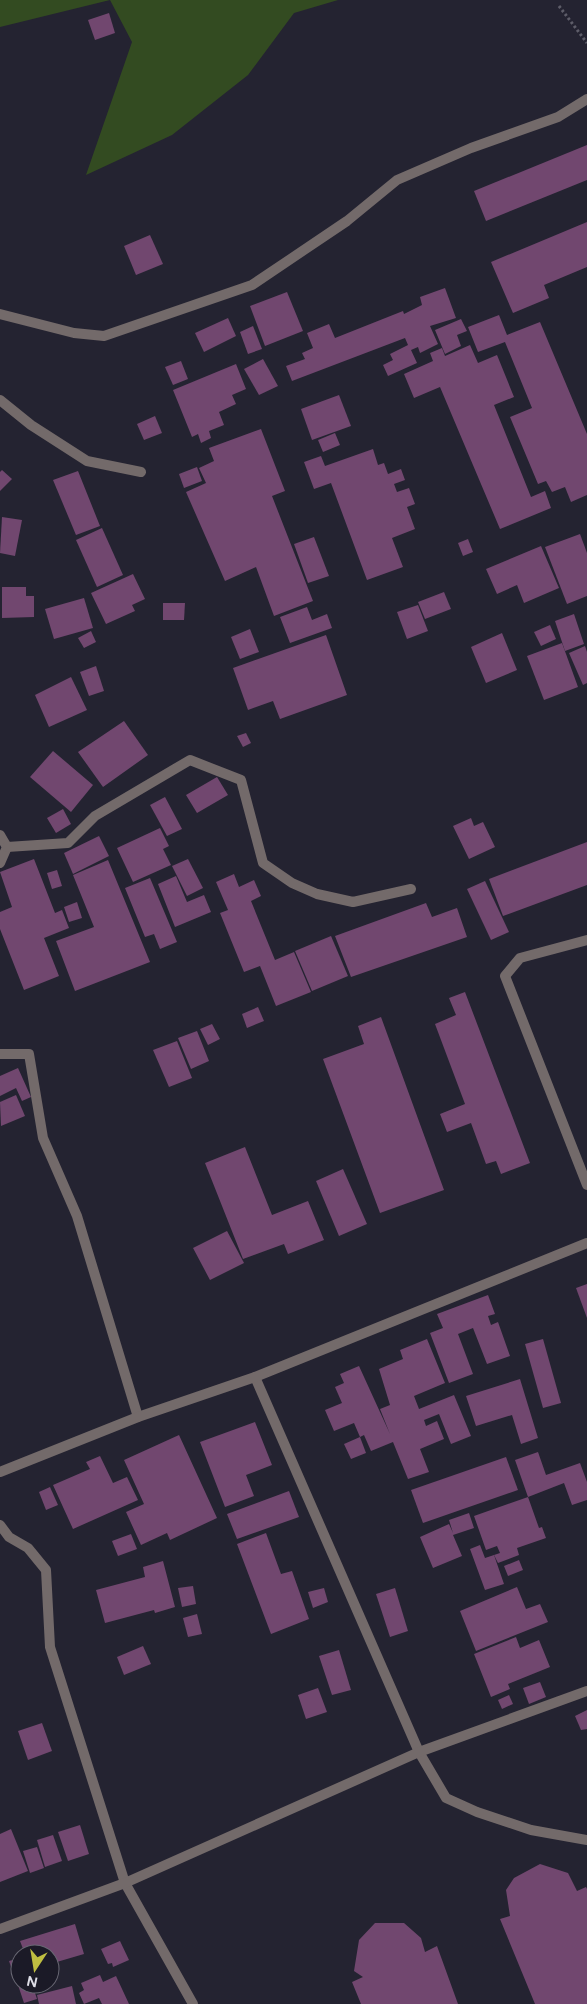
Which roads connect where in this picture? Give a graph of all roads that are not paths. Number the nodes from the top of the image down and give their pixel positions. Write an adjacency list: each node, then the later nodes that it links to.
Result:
1 (587, 99): 2 (street)
2 (0, 314)
3 (0, 400): 4 (street)
4 (141, 472)
5 (0, 835): 6 (street)
6 (7, 847): 7 (street); 8 (street)
7 (0, 863)
8 (411, 889)
9 (587, 940): 11 (street)
10 (0, 1054): 14 (street)
11 (587, 1185)
12 (587, 1243): 13 (street)
13 (255, 1377): 14 (street); 18 (street)
14 (138, 1417): 15 (street)
15 (0, 1472)
16 (0, 1525): 20 (street)
17 (587, 1691): 18 (street)
18 (419, 1752): 19 (street); 20 (street)
19 (587, 1840)
20 (125, 1883): 21 (street); 22 (street)
21 (0, 1929)
22 (193, 2004)

